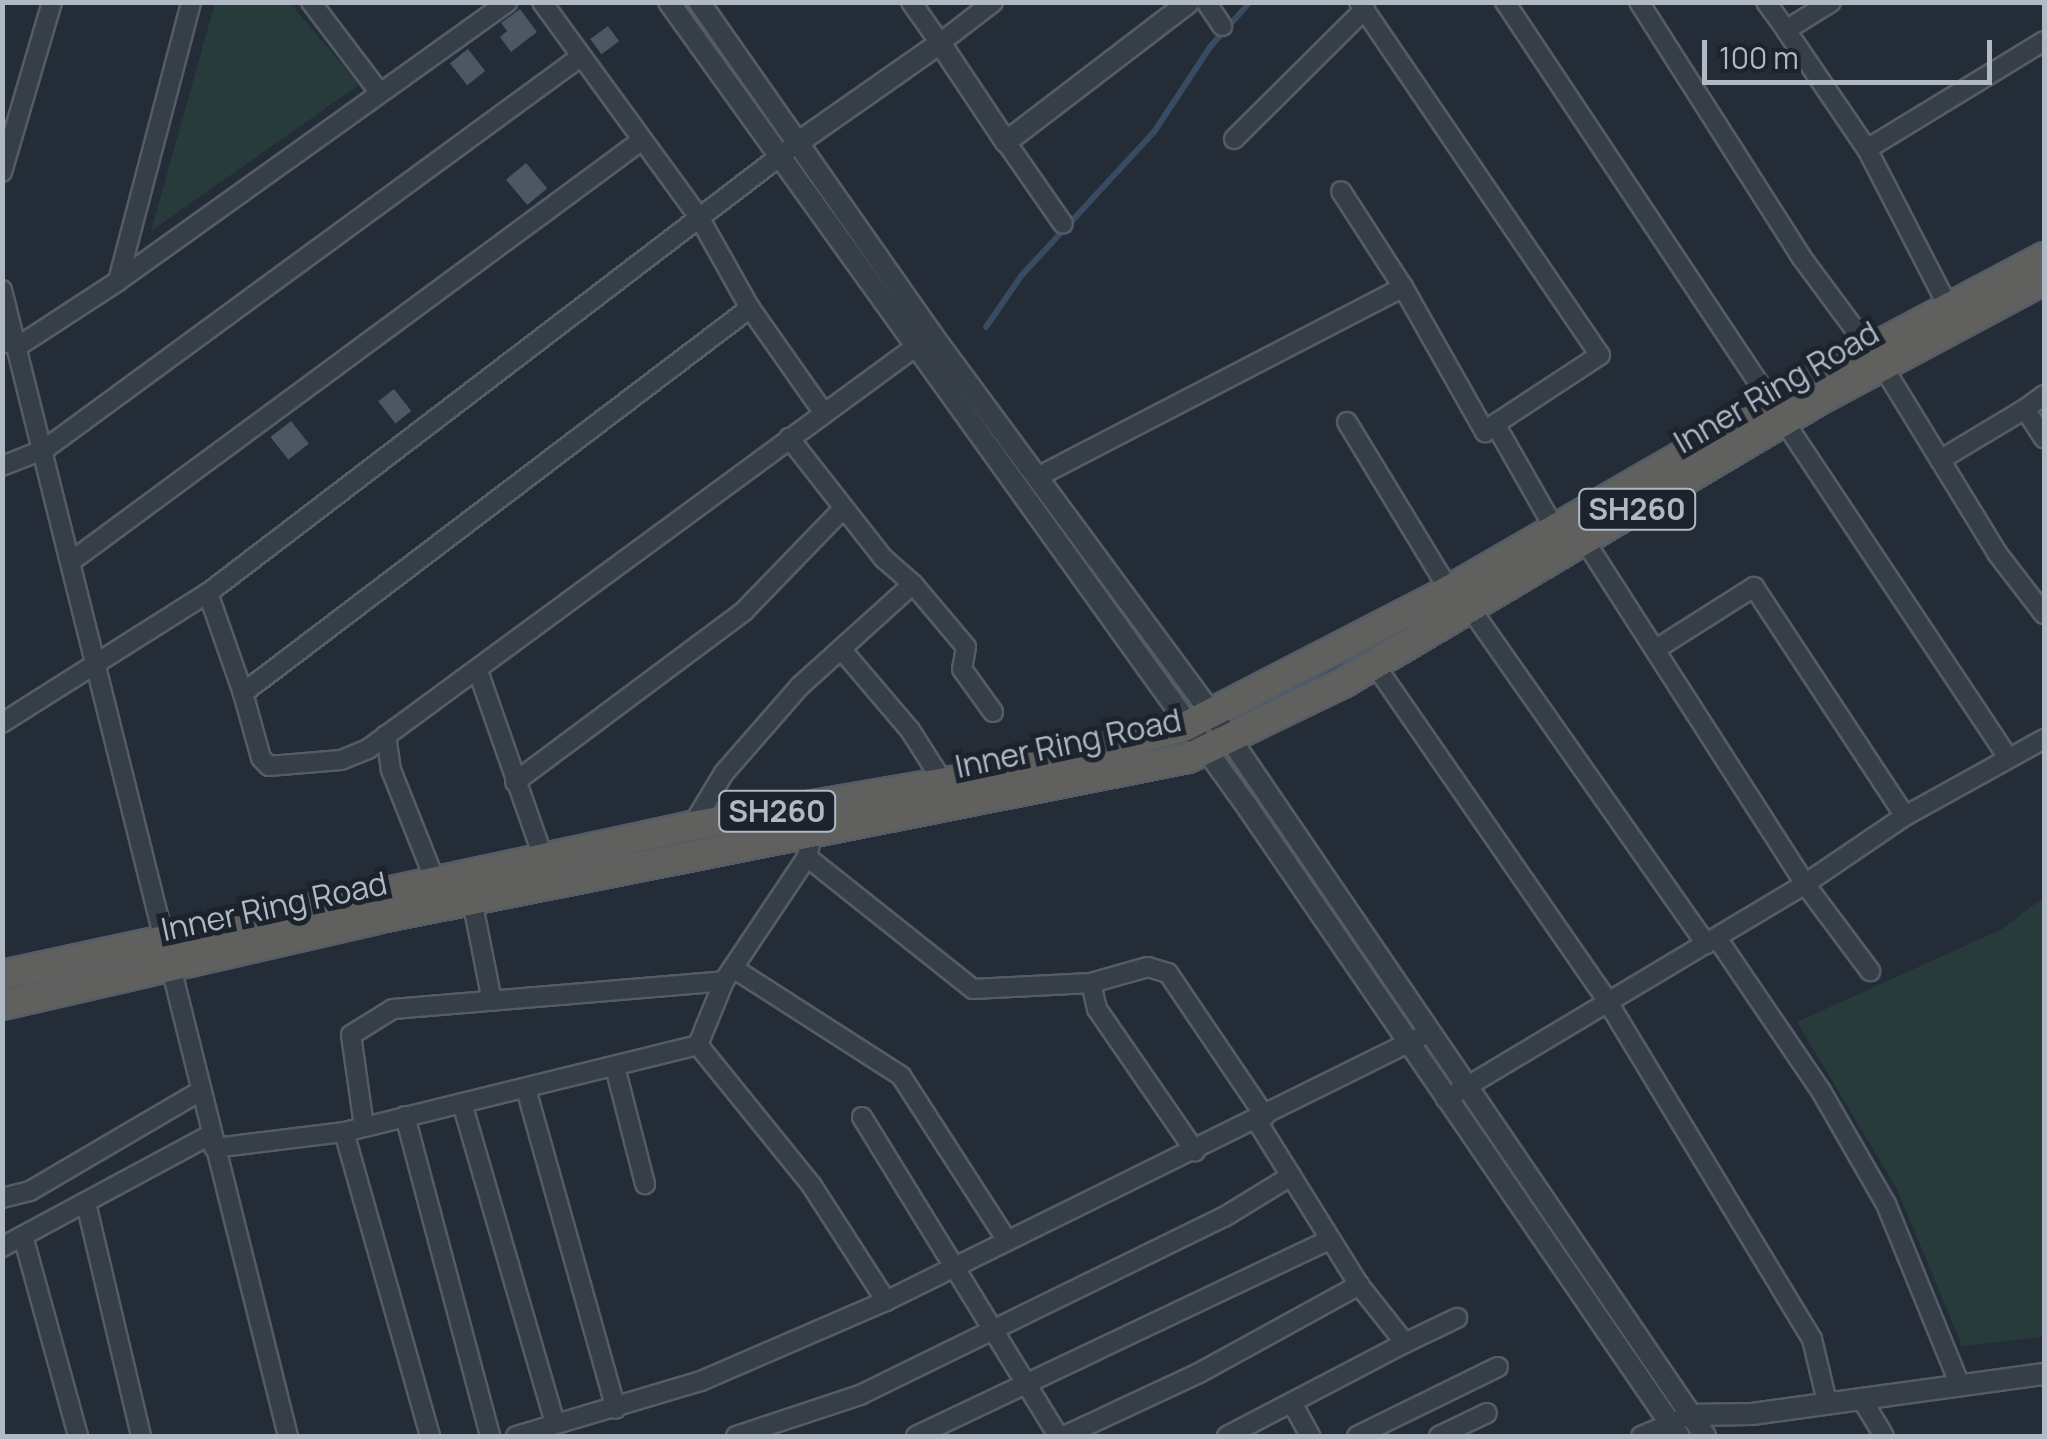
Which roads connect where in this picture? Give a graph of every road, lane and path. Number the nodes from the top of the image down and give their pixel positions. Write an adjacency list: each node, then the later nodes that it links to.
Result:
1 (52, 2): 28 (street)
2 (191, 2): 34 (street)
3 (311, 2): 22 (street)
4 (507, 2): 22 (street)
5 (542, 2): 21 (street)
6 (669, 2): 27 (street)
7 (699, 2): 27 (street)
8 (911, 2): 20 (street)
9 (993, 2): 20 (street)
10 (1189, 2): 24 (street)
11 (1206, 2): 17 (street)
12 (1505, 2): 46 (street)
13 (1639, 2): 42 (street)
14 (1766, 2): 18 (street)
15 (1831, 2): 18 (street)
16 (1362, 6): 23 (street); 48 (street)
17 (1222, 26)
18 (1786, 30): 26 (street)
19 (2044, 41): 26 (street)
20 (940, 44): 24 (street); 27 (street)
21 (580, 57): 25 (street); 51 (street)
22 (380, 93): 34 (street)
23 (1234, 139)
24 (1004, 140): 31 (street)
25 (641, 141): 30 (street); 59 (street)
26 (1868, 149): 37 (street)
27 (787, 150): 30 (street); 39 (street); 41 (street)
28 (2, 172)
29 (1341, 191): 35 (street)
30 (700, 220): 38 (street); 61 (street)
31 (1063, 224)
32 (2044, 257): 37 (highway, Inner Ring Road)
33 (2044, 280): 42 (highway, Inner Ring Road)
34 (118, 282): 40 (street)
35 (1404, 287): 48 (street); 54 (street)
36 (2, 290): 40 (street)
37 (1948, 306): 42 (highway, Inner Ring Road)
38 (750, 308): 45 (street); 69 (street)
39 (932, 335): 41 (street); 54 (street)
40 (11, 343): 51 (street)
41 (914, 348): 45 (street); 55 (street)
42 (1876, 357): 46 (highway, Inner Ring Road); 52 (street)
43 (2044, 395): 44 (street)
44 (2025, 409): 50 (street); 52 (street)
45 (824, 412): 49 (street)
46 (1776, 414): 57 (highway, Inner Ring Road); 58 (highway, Inner Ring Road / SH260); 77 (street)
47 (1347, 422): 62 (street)
48 (1495, 424): 57 (street)
49 (790, 438): 56 (street); 68 (street)
50 (2044, 438)
51 (45, 449): 53 (street); 59 (street)
52 (1940, 460): 63 (street)
53 (2, 466)
54 (1041, 475): 55 (street); 71 (street)
55 (1014, 483): 71 (street)
56 (843, 509): 60 (street); 78 (street)
57 (1556, 532): 62 (highway, Inner Ring Road)
58 (1585, 541): 62 (highway, Inner Ring Road / SH260); 65 (street)
59 (73, 560): 67 (street)
60 (913, 584): 64 (street); 70 (street)
61 (208, 593): 67 (street); 69 (street)
62 (1459, 599): 66 (highway, Inner Ring Road / SH260); 71 (highway, Inner Ring Road); 87 (street)
63 (2044, 614)
64 (842, 649): 79 (street); 81 (street)
65 (1656, 649): 80 (street); 85 (street)
66 (1375, 665): 75 (highway, Inner Ring Road / SH260); 93 (street)
67 (97, 667): 72 (street); 88 (street)
68 (478, 671): 73 (street); 78 (street)
69 (243, 693): 73 (street)
70 (992, 712)
71 (1197, 718): 75 (street); 76 (street); 79 (highway, Inner Ring Road / SH260)
72 (2, 723)
73 (386, 735): 84 (street)
74 (2044, 739): 77 (street)
75 (1231, 740): 76 (highway, Inner Ring Road); 96 (street)
76 (1204, 750): 82 (highway, Inner Ring Road); 97 (street)
77 (2007, 756): 80 (street)
78 (516, 782): 83 (street)
79 (943, 782): 81 (highway, Inner Ring Road / SH260)
80 (1905, 816): 85 (street)
81 (692, 826): 83 (highway, Inner Ring Road / SH260)
82 (810, 844): 86 (highway, Inner Ring Road); 90 (street); 92 (street)
83 (546, 862): 84 (highway, Inner Ring Road / SH260)
84 (436, 883): 88 (highway, Inner Ring Road / SH260)
85 (1806, 884): 87 (street); 89 (street)
86 (476, 921): 88 (highway, Inner Ring Road); 94 (street)
87 (1712, 940): 93 (street); 128 (street)
88 (169, 951): 91 (highway, Inner Ring Road / SH260); 95 (highway, Inner Ring Road); 102 (street)
89 (1870, 970)
90 (728, 974): 94 (street); 98 (street); 117 (street)
91 (2, 975)
92 (1091, 983): 107 (street); 111 (street)
93 (1606, 999): 100 (street); 131 (street)
94 (492, 1000): 108 (street)
95 (2, 1005)
96 (1431, 1031): 97 (street); 100 (street)
97 (1410, 1042): 103 (street); 107 (street)
98 (698, 1045): 99 (street); 122 (street)
99 (616, 1067): 101 (street); 113 (street)
100 (1468, 1087): 103 (street); 135 (street)
101 (526, 1089): 104 (street); 133 (street)
102 (199, 1092): 110 (street); 114 (street)
103 (1446, 1099): 137 (street)
104 (462, 1103): 105 (street); 136 (street)
105 (405, 1116): 108 (street); 142 (street)
106 (862, 1117): 120 (street)
107 (1261, 1119): 111 (street); 112 (street)
108 (364, 1126): 109 (street)
109 (344, 1132): 110 (street); 141 (street)
110 (212, 1142): 115 (street); 140 (street)
111 (1195, 1150): 117 (street)
112 (1291, 1176): 118 (street); 124 (street)
113 (645, 1184)
114 (2, 1198)
115 (86, 1203): 116 (street); 139 (street)
116 (22, 1236): 119 (street); 138 (street)
117 (1006, 1239): 120 (street)
118 (1330, 1239): 121 (street); 129 (street)
119 (2, 1247)
120 (956, 1267): 122 (street); 124 (street)
121 (1359, 1285): 125 (street); 146 (street)
122 (886, 1301): 133 (street)
123 (1457, 1318): 125 (street)
124 (993, 1330): 129 (street); 144 (street)
125 (1405, 1344): 132 (street)
126 (1498, 1367): 149 (street)
127 (2044, 1374): 128 (street)
128 (1960, 1385): 130 (street)
129 (1027, 1387): 145 (street); 146 (street)
130 (1861, 1398): 131 (street); 153 (street)
131 (1827, 1402): 135 (street)
132 (1292, 1403): 147 (street); 148 (street)
133 (616, 1409): 136 (street)
134 (1487, 1413): 150 (street)
135 (1690, 1415): 137 (street); 152 (street)
136 (554, 1424): 143 (street)
137 (1674, 1430): 151 (street)
138 (78, 1436)
139 (141, 1436)
140 (288, 1436)
141 (430, 1436)
142 (490, 1436)
143 (516, 1436)
144 (736, 1436)
145 (916, 1436)
146 (1061, 1436)
147 (1226, 1436)
148 (1310, 1436)
149 (1357, 1436)
150 (1439, 1436)
151 (1641, 1436)
152 (1705, 1436)
153 (1884, 1436)

